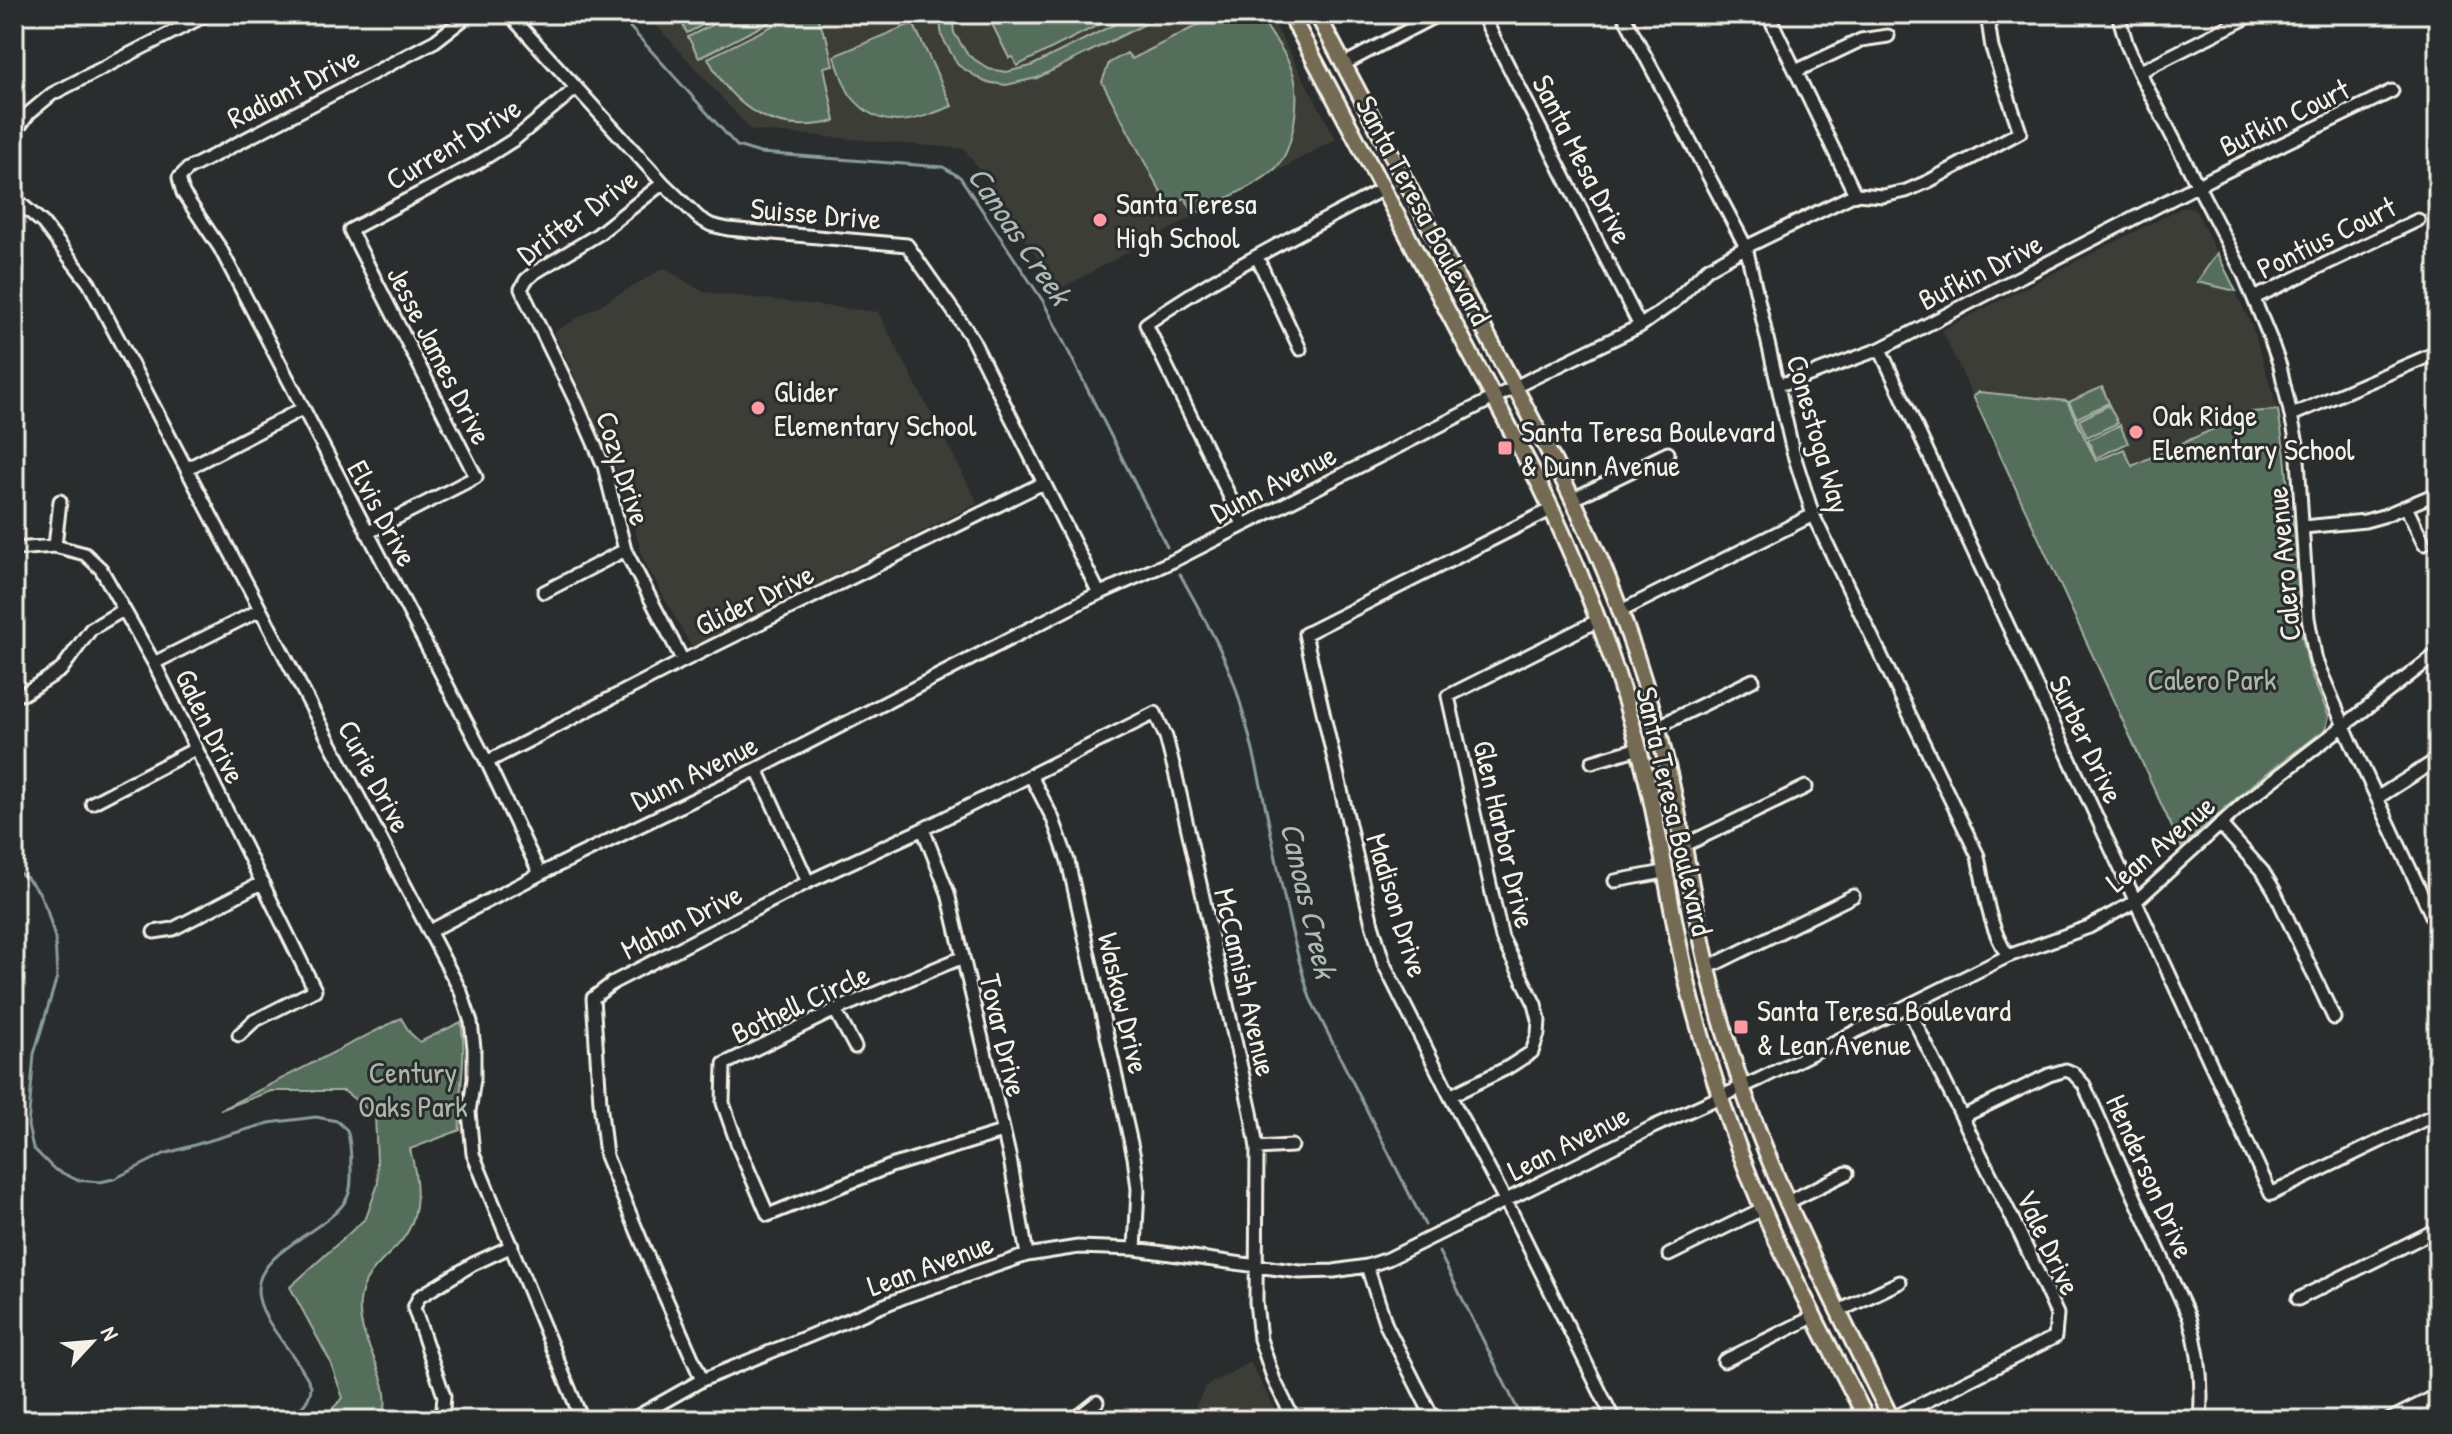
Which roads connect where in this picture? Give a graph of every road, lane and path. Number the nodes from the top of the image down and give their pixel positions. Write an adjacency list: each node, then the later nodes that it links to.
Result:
1 (208, 14): 19 (street)
2 (470, 14): 20 (street, Radiant Drive)
3 (509, 14): 17 (street, Suisse Drive)
4 (1290, 14): 23 (main road, Santa Teresa Boulevard)
5 (1317, 14): 14 (main road, Santa Teresa Boulevard)
6 (1439, 14): 14 (street)
7 (1482, 14): 32 (street, Santa Mesa Drive)
8 (1623, 14): 28 (street, Conestoga Way)
9 (1768, 14): 15 (street)
10 (1987, 14): 24 (street, Dunn Avenue)
11 (2118, 14): 16 (street, Calero Avenue)
12 (2252, 14): 16 (street)
13 (1888, 36): 15 (street)
14 (1344, 64): 37 (main road, Santa Teresa Boulevard)
15 (1796, 71): 24 (street)
16 (2139, 72): 22 (street, Calero Avenue)
17 (575, 89): 21 (street, Suisse Drive); 27 (street, Current Drive)
18 (2392, 91): 22 (street, Bufkin Court)
19 (14, 134)
20 (179, 178): 39 (street, Elvis Drive)
21 (663, 183): 30 (street, Drifter Drive); 43 (street, Suisse Drive)
22 (2198, 186): 31 (street, Calero Avenue); 34 (street, Bufkin Drive)
23 (1383, 189): 29 (street); 38 (main road, Santa Teresa Boulevard)
24 (1855, 194): 28 (street, Dunn Avenue)
25 (14, 198): 42 (street, Curie Drive)
26 (2418, 220): 31 (street, Pontius Court)
27 (350, 230): 52 (street, Jesse James Drive)
28 (1746, 247): 32 (street, Dunn Avenue); 36 (street, Conestoga Way)
29 (1257, 257): 33 (street); 50 (street)
30 (521, 289): 56 (street, Cozy Drive)
31 (2254, 298): 40 (street, Calero Avenue)
32 (1640, 326): 37 (street, Dunn Avenue)
33 (1300, 349)
34 (1880, 349): 36 (street, Bufkin Drive); 90 (street, Surber Drive)
35 (2438, 352): 40 (street)
36 (1778, 384): 49 (street, Conestoga Way)
37 (1515, 387): 38 (street, Dunn Avenue); 45 (main road, Santa Teresa Boulevard)
38 (1494, 398): 48 (main road, Santa Teresa Boulevard); 50 (street, Dunn Avenue)
39 (302, 409): 42 (street); 52 (street, Elvis Drive)
40 (2292, 415): 51 (street, Calero Avenue)
41 (1668, 453): 45 (street)
42 (188, 468): 60 (street, Curie Drive)
43 (1043, 483): 58 (street, Suisse Drive); 64 (street, Glider Drive)
44 (2438, 493): 47 (street)
45 (1573, 499): 61 (main road, Santa Teresa Boulevard)
46 (60, 501): 54 (street)
47 (2406, 507): 51 (street); 53 (street)
48 (1552, 509): 62 (main road, Santa Teresa Boulevard); 104 (street, Madison Drive)
49 (1813, 515): 61 (street); 95 (street, Conestoga Way)
50 (1243, 524): 58 (street, Dunn Avenue)
51 (2304, 527): 70 (street, Calero Avenue)
52 (367, 533): 74 (street, Elvis Drive)
53 (2424, 544)
54 (55, 546): 55 (street, Galen Drive); 59 (street, Galen Drive)
55 (14, 549)
56 (625, 550): 57 (street); 64 (street, Cozy Drive)
57 (544, 592)
58 (1099, 593): 76 (street, Dunn Avenue)
59 (123, 610): 65 (street, Galen Drive); 67 (street)
60 (260, 610): 65 (street); 93 (street, Curie Drive)
61 (1621, 611): 69 (main road, Santa Teresa Boulevard)
62 (1599, 620): 71 (main road, Santa Teresa Boulevard); 104 (street, Glen Harbor Drive)
63 (2438, 653): 70 (street, Lean Avenue)
64 (683, 661): 74 (street, Glider Drive)
65 (154, 663): 72 (street, Galen Drive)
66 (1753, 680): 69 (street)
67 (23, 694)
68 (1155, 713): 77 (street, Mahan Drive); 110 (street, McCamish Avenue)
69 (1657, 727): 83 (main road, Santa Teresa Boulevard)
70 (2344, 727): 79 (street, Calero Avenue); 81 (street, Lean Avenue)
71 (1639, 748): 75 (street); 84 (main road, Santa Teresa Boulevard)
72 (195, 749): 80 (street); 87 (street, Galen Drive)
73 (2438, 759): 79 (street)
74 (487, 762): 85 (street, Elvis Drive)
75 (1592, 762)
76 (757, 769): 85 (street, Dunn Avenue); 88 (street)
77 (1031, 776): 82 (street, Mahan Drive); 117 (street, Waskow Drive)
78 (1806, 787): 83 (street)
79 (2377, 798): 91 (street, Calero Avenue)
80 (92, 803)
81 (2221, 825): 90 (street, Lean Avenue); 100 (street)
82 (923, 829): 88 (street, Mahan Drive); 96 (street, Tovar Drive)
83 (1683, 846): 97 (main road, Santa Teresa Boulevard)
84 (1664, 872): 86 (street); 105 (main road, Santa Teresa Boulevard)
85 (540, 874): 93 (street, Dunn Avenue)
86 (1615, 881)
87 (263, 882): 94 (street); 101 (street, Galen Drive)
88 (808, 882): 127 (street, Mahan Drive)
89 (1853, 896): 97 (street)
90 (2136, 901): 95 (street, Lean Avenue); 106 (street, Surber Drive)
91 (2434, 910): 92 (street, Calero Avenue)
92 (2438, 929)
93 (430, 931): 116 (street, Curie Drive)
94 (154, 932)
95 (2008, 956): 98 (street, Lean Avenue)
96 (961, 958): 99 (street, Bothell Circle); 108 (street, Tovar Drive)
97 (1707, 968): 103 (main road, Santa Teresa Boulevard)
98 (1907, 1006): 103 (street, Lean Avenue); 107 (street, Vale Drive)
99 (835, 1010): 102 (street); 108 (street, Bothell Circle)
100 (2334, 1018)
101 (239, 1035)
102 (855, 1047)
103 (1741, 1087): 105 (street, Lean Avenue); 113 (main road, Santa Teresa Boulevard)
104 (1450, 1096): 112 (street, Madison Drive)
105 (1719, 1097): 112 (street, Lean Avenue); 114 (main road, Santa Teresa Boulevard)
106 (2438, 1113)
107 (1962, 1117): 131 (street, Vale Drive); 140 (street, Henderson Drive)
108 (1002, 1132): 118 (street, Tovar Drive)
109 (1292, 1146): 110 (street)
110 (1257, 1148): 121 (street, McCamish Avenue)
111 (1847, 1173): 113 (street)
112 (1505, 1201): 120 (street, Lean Avenue); 138 (street, Madison Drive)
113 (1786, 1203): 124 (main road, Santa Teresa Boulevard)
114 (1762, 1209): 119 (street); 125 (main road, Santa Teresa Boulevard)
115 (2438, 1229): 123 (street)
116 (512, 1246): 132 (street); 133 (street, Curie Drive)
117 (1135, 1249): 118 (street, Lean Avenue); 121 (street, Lean Avenue)
118 (1027, 1255): 127 (street, Lean Avenue)
119 (1669, 1255)
120 (1367, 1266): 121 (street, Lean Avenue); 137 (street)
121 (1257, 1267): 136 (street, McCamish Avenue)
122 (1900, 1282): 124 (street)
123 (2298, 1299)
124 (1839, 1311): 131 (main road, Santa Teresa Boulevard)
125 (1815, 1316): 126 (street); 139 (main road, Santa Teresa Boulevard)
126 (1724, 1361)
127 (702, 1380): 134 (street, Lean Avenue)
128 (2438, 1395): 130 (street)
129 (1097, 1402): 135 (street)
130 (2419, 1405): 141 (street); 142 (street)
131 (1892, 1419)
132 (442, 1420)
133 (582, 1420)
134 (631, 1420)
135 (1074, 1420)
136 (1294, 1420)
137 (1434, 1420)
138 (1614, 1420)
139 (1867, 1420)
140 (2200, 1420)
141 (2389, 1420)
142 (2426, 1420)

